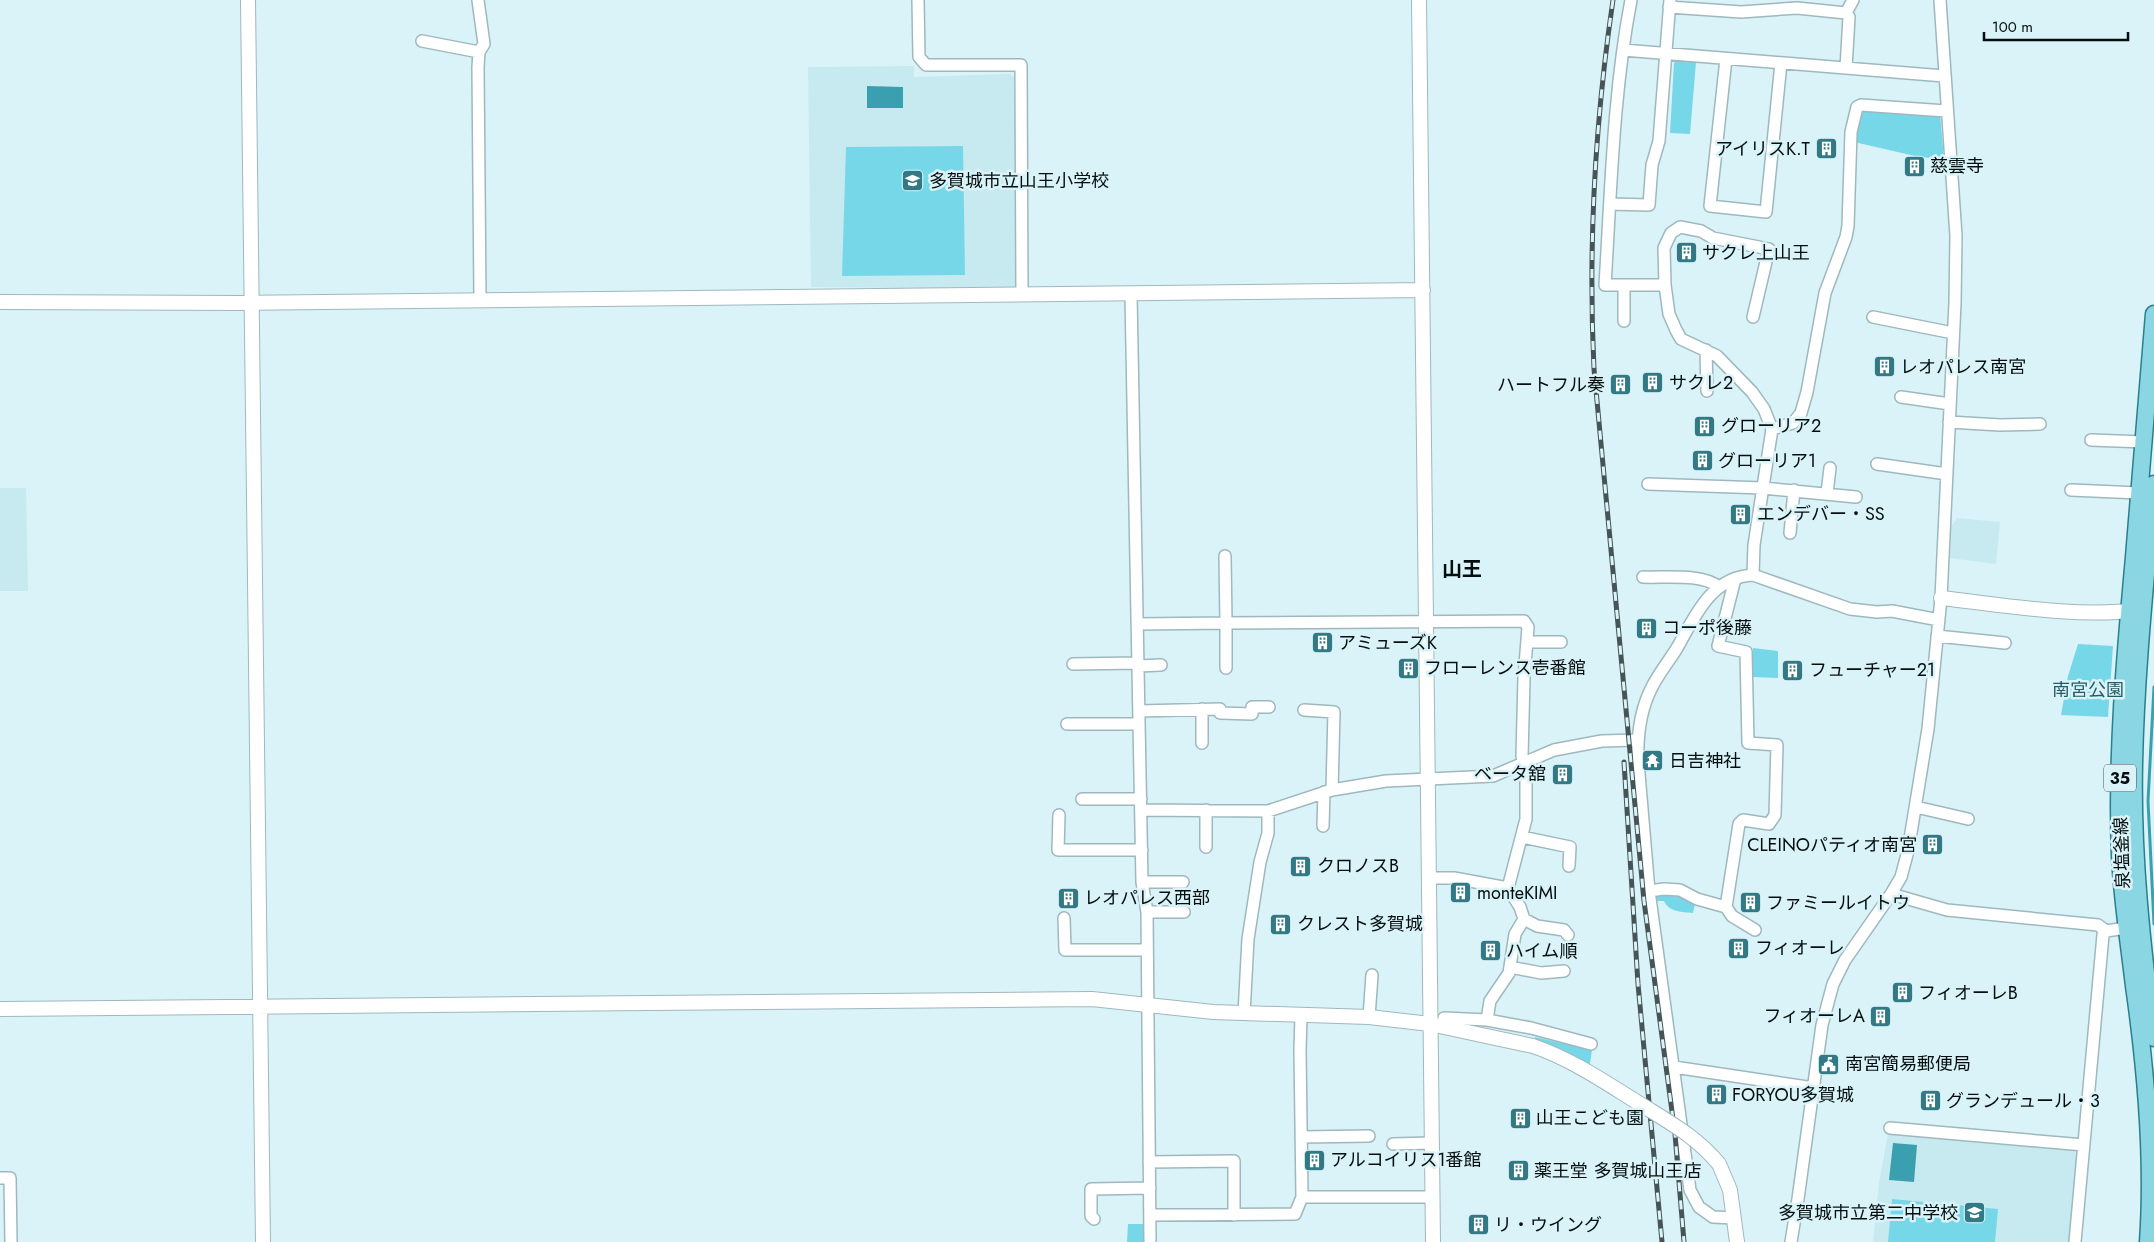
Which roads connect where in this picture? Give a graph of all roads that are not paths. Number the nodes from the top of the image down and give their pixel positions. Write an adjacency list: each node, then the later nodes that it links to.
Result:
1 (248, 0): 28 (street)
2 (478, 0): 13 (street)
3 (918, 0): 24 (street)
4 (1419, 0): 23 (street)
5 (1631, 0): 12 (street)
6 (1854, 0): 10 (street)
7 (1940, 0): 18 (street)
8 (1669, 4): 9 (street); 14 (street)
9 (1741, 6): 10 (street)
10 (1846, 14): 17 (street)
11 (422, 41): 13 (street)
12 (1624, 50): 14 (street); 20 (street)
13 (479, 52): 26 (street)
14 (1666, 54): 15 (street); 20 (street)
15 (1726, 59): 16 (street); 16 (street)
16 (1781, 63): 17 (street)
17 (1846, 68): 18 (street)
18 (1944, 76): 19 (street)
19 (1946, 110): 33 (street); 40 (street)
20 (1610, 204): 21 (street)
21 (1624, 285): 22 (street); 32 (street)
22 (1665, 285): 30 (street); 34 (street)
23 (1422, 290): 25 (street); 62 (street)
24 (1022, 295): 25 (street); 26 (street)
25 (1132, 295): 65 (street)
26 (480, 300): 28 (street)
27 (0, 302): 28 (street)
28 (252, 303): 117 (street)
29 (2154, 314): 42 (main road, 泉塩釜線 / 35)
30 (1753, 317)
31 (1873, 317): 33 (street)
32 (1624, 321)
33 (1953, 333): 37 (street)
34 (1706, 350): 35 (street); 40 (street)
35 (1707, 391)
36 (1901, 397): 37 (street)
37 (1950, 404): 38 (street)
38 (1949, 422): 39 (street); 45 (street)
39 (2040, 424)
40 (1772, 429): 48 (street)
41 (2091, 440): 42 (street)
42 (2144, 442): 52 (main road, 泉塩釜線 / 35)
43 (1877, 464): 45 (street)
44 (1830, 468): 51 (street)
45 (1947, 474): 60 (street)
46 (1648, 484): 48 (street)
47 (2154, 484): 61 (main road, 泉塩釜線 / 35)
48 (1763, 488): 49 (street); 56 (street)
49 (1794, 490): 51 (street); 54 (street)
50 (2071, 490): 52 (street)
51 (1827, 493): 53 (street)
52 (2139, 493): 61 (main road, 泉塩釜線 / 35)
53 (1856, 497)
54 (1790, 532)
55 (1225, 556): 64 (street)
56 (1753, 575): 58 (street); 63 (street)
57 (1643, 578): 59 (street)
58 (1735, 579): 59 (street); 104 (street)
59 (1720, 588): 80 (street)
60 (1941, 598): 61 (street); 63 (street)
61 (2142, 609): 92 (main road, 泉塩釜線 / 35); 109 (main road, 泉塩釜線 / 35)
62 (1426, 620): 64 (street); 67 (street); 83 (street)
63 (1939, 620): 66 (street)
64 (1226, 623): 65 (street); 73 (street)
65 (1138, 624): 71 (street)
66 (1937, 636): 69 (street); 87 (street)
67 (1528, 642): 68 (street); 82 (street)
68 (1560, 642)
69 (2004, 643)
70 (1073, 664): 71 (street)
71 (1138, 665): 72 (street); 77 (street)
72 (1161, 666)
73 (1226, 668)
74 (1268, 707): 75 (street)
75 (1202, 709): 77 (street); 81 (street)
76 (1304, 710): 84 (street)
77 (1139, 711): 79 (street)
78 (1067, 724): 79 (street)
79 (1139, 724): 86 (street)
80 (1637, 740): 82 (street); 102 (street)
81 (1202, 743)
82 (1525, 763): 83 (street); 94 (street)
83 (1427, 780): 84 (street); 98 (street)
84 (1328, 791): 89 (street); 93 (street)
85 (1082, 799): 86 (street)
86 (1141, 805): 88 (street); 96 (street)
87 (1916, 807): 91 (street); 103 (street)
88 (1206, 810): 89 (street); 95 (street)
89 (1268, 811): 120 (street)
90 (1059, 815): 96 (street)
91 (1968, 819)
92 (2134, 823): 109 (street); 125 (main road, 泉塩釜線 / 35)
93 (1323, 826)
94 (1522, 837): 97 (street); 101 (street)
95 (1206, 847)
96 (1142, 850): 99 (street)
97 (1569, 866)
98 (1428, 878): 101 (street); 124 (street)
99 (1142, 882): 100 (street); 105 (street)
100 (1183, 882)
101 (1508, 888): 108 (street)
102 (1650, 891): 104 (street); 127 (street)
103 (1891, 894): 111 (street); 128 (street)
104 (1726, 907): 110 (street)
105 (1147, 912): 106 (street); 113 (street)
106 (1184, 912)
107 (1064, 918): 113 (street)
108 (1524, 919): 112 (street); 114 (street)
109 (2126, 928): 111 (street); 151 (main road, 泉塩釜線 / 35)
110 (1755, 930)
111 (2106, 931): 134 (street)
112 (1568, 935)
113 (1147, 950): 118 (street)
114 (1510, 967): 115 (street); 123 (street)
115 (1564, 971)
116 (1372, 975): 122 (street)
117 (261, 1006): 118 (street); 119 (street); 146 (street)
118 (1149, 1006): 120 (street); 135 (street)
119 (0, 1009)
120 (1244, 1014): 121 (street)
121 (1301, 1016): 122 (street); 131 (street)
122 (1369, 1017): 124 (street)
123 (1487, 1020): 124 (street); 126 (street)
124 (1436, 1026): 132 (street); 142 (street, bridge)
125 (2154, 1038)
126 (1591, 1044)
127 (1674, 1067): 128 (street); 142 (street)
128 (1814, 1088): 149 (street)
129 (1890, 1128): 134 (street)
130 (1370, 1136): 131 (street)
131 (1301, 1137): 138 (street)
132 (1432, 1143): 133 (street); 139 (street)
133 (1393, 1144)
134 (2084, 1145): 150 (street)
135 (1150, 1162): 137 (street); 141 (street)
136 (0, 1178): 145 (street)
137 (1150, 1188): 140 (street); 143 (street)
138 (1302, 1197): 139 (street); 141 (street)
139 (1432, 1197): 147 (street)
140 (1150, 1215): 141 (street); 144 (street)
141 (1234, 1215)
142 (1734, 1218): 148 (street)
143 (1094, 1219)
144 (1150, 1240)
145 (11, 1242)
146 (263, 1242)
147 (1433, 1242)
148 (1737, 1242)
149 (1790, 1242)
150 (2076, 1242)
151 (2148, 1242)

